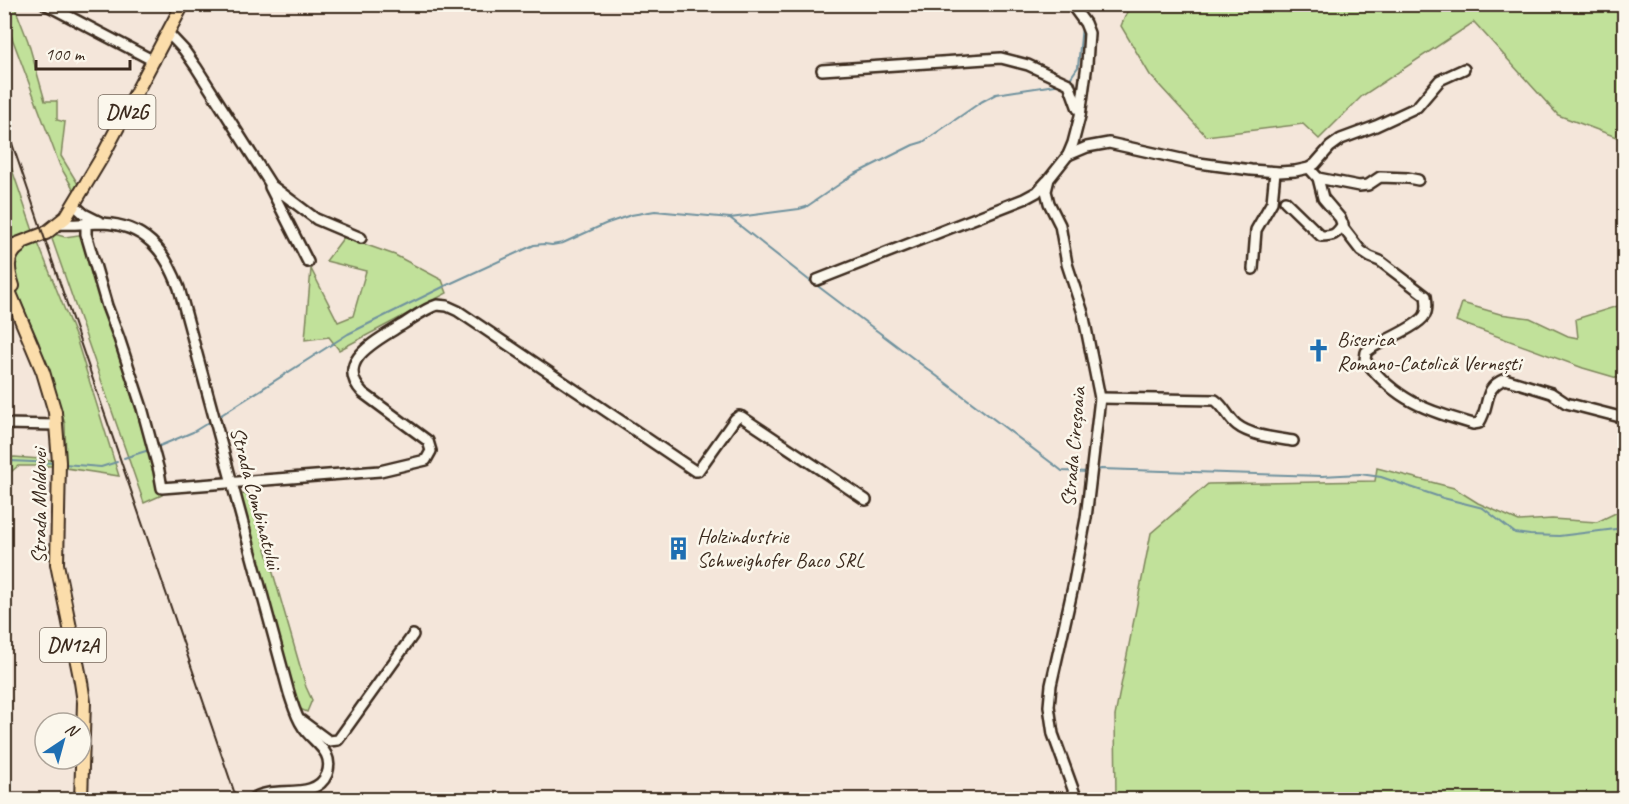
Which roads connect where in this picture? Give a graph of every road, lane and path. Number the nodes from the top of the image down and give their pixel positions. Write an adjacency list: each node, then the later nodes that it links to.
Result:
1 (45, 4): 5 (street)
2 (183, 4): 4 (main road, Strada Combinatului / DN2G)
3 (1071, 4): 8 (street)
4 (168, 33): 5 (main road, Strada Combinatului / DN2G); 12 (street)
5 (154, 61): 17 (main road, Strada Combinatului / DN2G)
6 (1464, 69): 10 (street)
7 (822, 70): 8 (street)
8 (1080, 116): 9 (street)
9 (1068, 155): 11 (street); 14 (street)
10 (1309, 168): 11 (street); 13 (street)
11 (1275, 172): 27 (street)
12 (264, 176): 23 (street); 26 (street)
13 (1318, 178): 15 (street); 21 (street)
14 (1049, 179): 29 (street); 31 (street, Strada Cireșoaia)
15 (1418, 180)
16 (1284, 201): 21 (street)
17 (74, 205): 19 (main road, Strada Combinatului / DN2G); 20 (street)
18 (86, 223): 19 (street, Strada Combinatului); 20 (street, Strada Combinatului); 36 (street)
19 (59, 224): 24 (main road, Strada Combinatului / DN2G)
20 (103, 224): 36 (street, Strada Combinatului)
21 (1342, 224): 32 (street)
22 (4, 238): 24 (main road)
23 (361, 238)
24 (26, 242): 25 (main road, Strada Combinatului / DN2G); 30 (main road)
25 (4, 249)
26 (308, 262)
27 (1253, 269)
28 (4, 279): 30 (main road, Strada Moldovei / DN12A)
29 (817, 280)
30 (29, 339): 34 (main road, Strada Moldovei / DN12A)
31 (1100, 398): 35 (street); 42 (street, Strada Cireșoaia)
32 (1624, 418)
33 (4, 424): 34 (street, Strada Moldovei)
34 (57, 425): 40 (main road, Strada Moldovei / DN12A)
35 (1293, 441)
36 (232, 484): 37 (street); 39 (street, Strada Combinatului)
37 (866, 500)
38 (413, 635): 39 (street)
39 (297, 717): 41 (street, Strada Combinatului)
40 (81, 800)
41 (251, 800)
42 (1077, 800)

